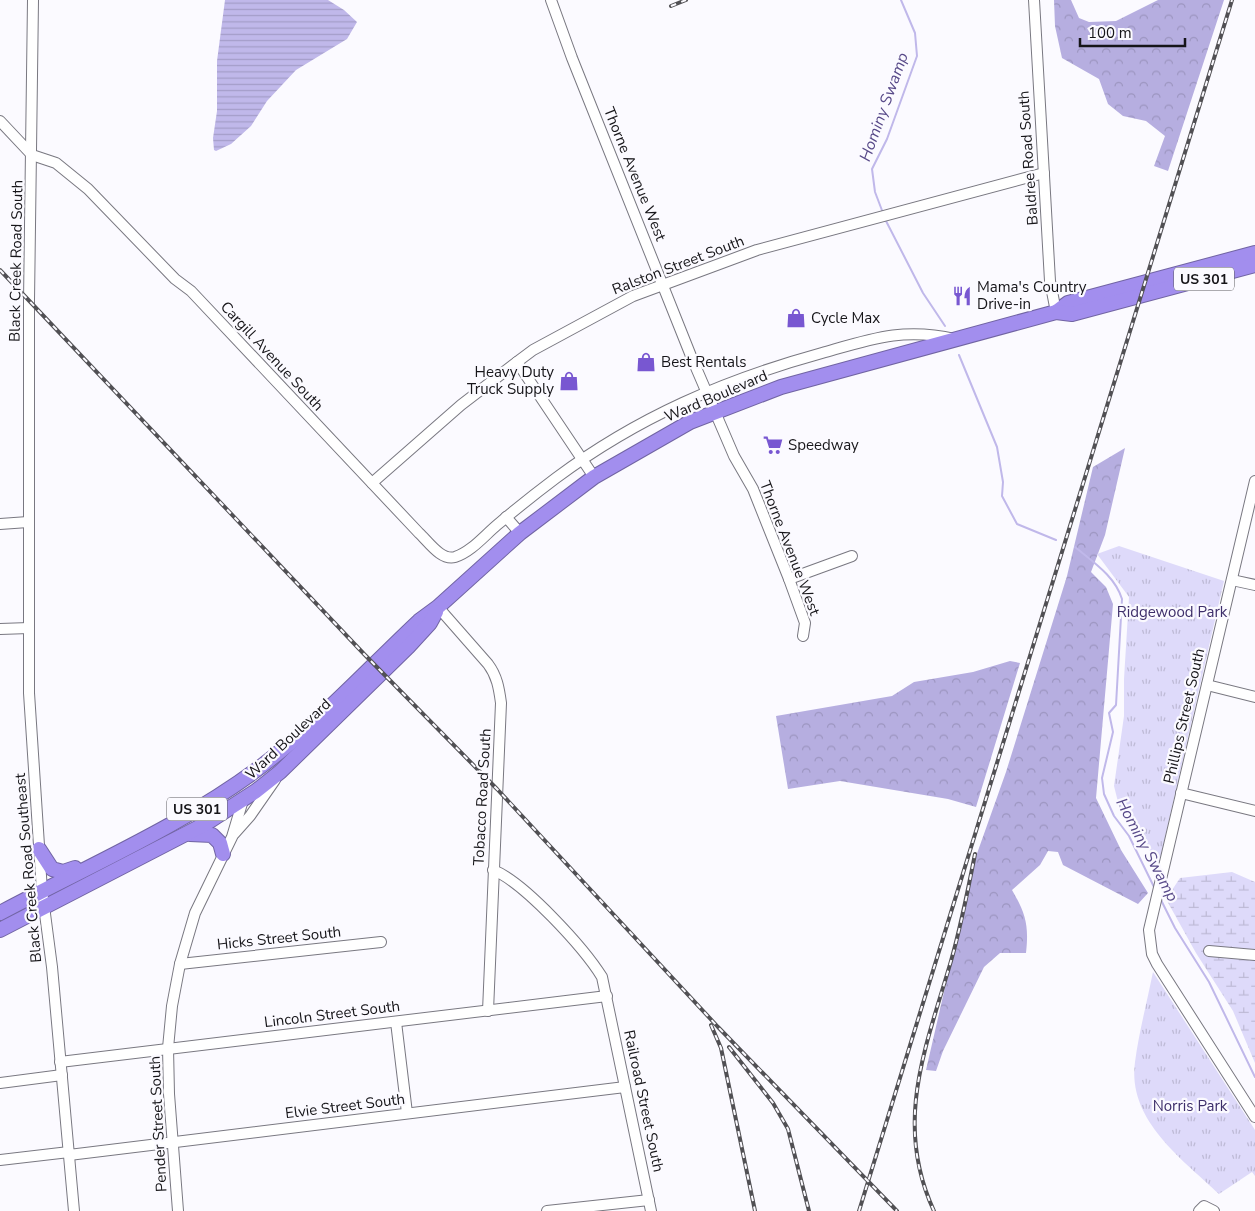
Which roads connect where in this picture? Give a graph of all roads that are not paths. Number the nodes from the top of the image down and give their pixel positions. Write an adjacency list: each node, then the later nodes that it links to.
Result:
1 (33, 0): 5 (street, Black Creek Road South)
2 (551, 0): 9 (street, Thorne Avenue West)
3 (1034, 0): 6 (street, Baldree Road South)
4 (0, 121): 5 (street, Cargill Avenue South)
5 (32, 155): 18 (street, Cargill Avenue South); 20 (street, Black Creek Road South)
6 (1044, 173): 9 (street, Ralston Street South); 10 (street, Baldree Road South)
7 (1255, 253): 10 (highway, Ward Boulevard / US 301)
8 (1255, 265): 10 (highway, Ward Boulevard / US 301)
9 (664, 284): 12 (street, Ralston Street South); 13 (street, Thorne Avenue West)
10 (1056, 312): 11 (highway, Ward Boulevard)
11 (956, 339): 13 (street); 14 (highway, Ward Boulevard)
12 (516, 362): 15 (street); 18 (street, Ralston Street South)
13 (706, 391): 14 (street, Thorne Avenue West); 15 (street)
14 (715, 412): 16 (highway, Ward Boulevard); 24 (street, Thorne Avenue West)
15 (582, 459): 16 (street); 19 (street)
16 (594, 477): 22 (highway, Ward Boulevard)
17 (1255, 481): 25 (street, Phillips Street South)
18 (372, 483): 19 (street, Cargill Avenue South)
19 (506, 517): 22 (street)
20 (28, 522): 21 (street); 28 (street, Black Creek Road Southeast)
21 (0, 524)
22 (520, 534): 27 (highway, Ward Boulevard)
23 (852, 556): 24 (street)
24 (789, 579): 30 (street, Thorne Avenue West)
25 (1232, 580): 26 (street); 31 (street, Phillips Street South)
26 (1255, 585)
27 (438, 607): 33 (highway, Ward Boulevard / US 301); 34 (highway, Ward Boulevard / US 301); 44 (street, Tobacco Road South)
28 (29, 628): 29 (street); 41 (street, Black Creek Road Southeast)
29 (0, 630)
30 (803, 636)
31 (1207, 685): 32 (street); 35 (street, Phillips Street South)
32 (1255, 696)
33 (255, 770): 36 (highway); 38 (highway, Ward Boulevard / US 301)
34 (280, 772): 36 (highway, Ward Boulevard / US 301); 40 (street, Pender Street South)
35 (1181, 793): 37 (street); 62 (street, Phillips Street South)
36 (244, 800): 39 (highway, Ward Boulevard / US 301); 40 (street, Pender Street South)
37 (1255, 811)
38 (181, 817): 43 (highway, Ward Boulevard / US 301); 45 (highway)
39 (187, 834): 42 (highway); 45 (highway, Ward Boulevard / US 301)
40 (232, 837): 42 (street, Pender Street South)
41 (39, 849): 43 (highway); 45 (street, Black Creek Road Southeast)
42 (223, 854): 52 (street, Pender Street South)
43 (94, 863): 45 (highway, Ward Boulevard / US 301)
44 (493, 870): 53 (street, Railroad Street South); 54 (street, Tobacco Road South)
45 (43, 900): 46 (highway, Ward Boulevard / US 301); 47 (highway); 48 (highway, Ward Boulevard / US 301); 57 (street, Black Creek Road Southeast)
46 (0, 913)
47 (0, 924)
48 (0, 930)
49 (381, 942): 52 (street, Hicks Street South)
50 (1209, 951): 51 (street)
51 (1255, 955)
52 (180, 964): 56 (street, Pender Street South)
53 (607, 996): 54 (street, Lincoln Street South); 60 (street, Railroad Street South)
54 (488, 1011): 55 (street, Lincoln Street South)
55 (396, 1022): 56 (street, Lincoln Street South); 61 (street)
56 (168, 1048): 57 (street, Lincoln Street South); 63 (street, Pender Street South)
57 (60, 1062): 58 (street, Black Creek Road Southeast)
58 (62, 1075): 59 (street); 64 (street, Black Creek Road Southeast)
59 (0, 1082)
60 (625, 1087): 61 (street, Elvie Street South); 66 (street, Railroad Street South)
61 (407, 1113): 63 (street, Elvie Street South)
62 (1255, 1117)
63 (172, 1142): 64 (street, Elvie Street South); 69 (street, Pender Street South)
64 (69, 1154): 65 (street, Elvie Street South); 68 (street, Black Creek Road Southeast)
65 (0, 1160)
66 (650, 1200): 70 (street); 71 (street, Railroad Street South)
67 (1202, 1208): 72 (street)
68 (74, 1211)
69 (178, 1211)
70 (547, 1211)
71 (651, 1211)
72 (1214, 1211)

